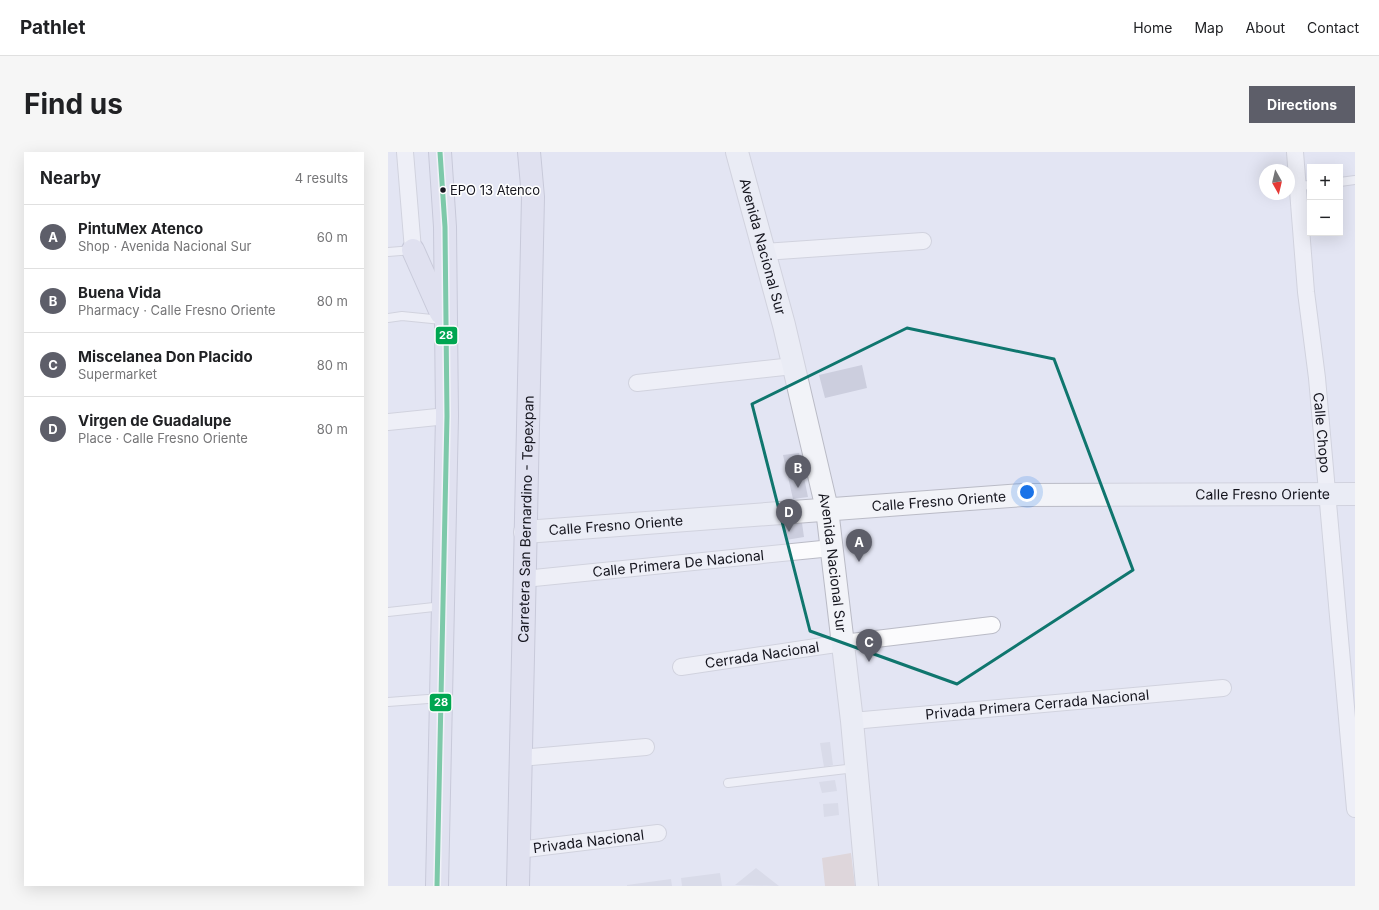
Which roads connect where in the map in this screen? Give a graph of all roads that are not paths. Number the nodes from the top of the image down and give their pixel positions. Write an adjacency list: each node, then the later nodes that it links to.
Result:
1 (405, 152): 10 (street)
2 (440, 152): 14 (highway)
3 (529, 152): 22 (highway, Carretera San Bernardino - Tepexpan)
4 (737, 152): 12 (street, Avenida Nacional Sur)
5 (1295, 152): 8 (street, Calle Chopo)
6 (1355, 180): 7 (lane)
7 (1343, 182)
8 (1304, 186): 19 (street, Calle Chopo)
9 (923, 241): 12 (street)
10 (413, 250): 11 (lane); 14 (highway)
11 (388, 252)
12 (764, 252): 15 (street, Avenida Nacional Sur)
13 (388, 318): 14 (lane)
14 (445, 321): 17 (highway)
15 (793, 366): 16 (street); 21 (street, Avenida Nacional Sur)
16 (637, 383)
17 (447, 416): 18 (street); 25 (highway)
18 (388, 422)
19 (1327, 494): 20 (street, Calle Fresno Oriente); 21 (street, Calle Fresno Oriente); 38 (street, Calle Chopo)
20 (1355, 494)
21 (827, 510): 22 (street, Calle Fresno Oriente); 23 (street, Avenida Nacional Sur)
22 (525, 532): 24 (highway, Carretera San Bernardino - Tepexpan)
23 (832, 548): 24 (street, Calle Primera De Nacional); 28 (street, Avenida Nacional Sur)
24 (524, 579): 35 (highway, Carretera San Bernardino - Tepexpan)
25 (444, 606): 26 (lane); 31 (highway)
26 (388, 612)
27 (992, 625): 28 (street, Cerrada Nacional)
28 (843, 643): 29 (street, Cerrada Nacional); 33 (street, Avenida Nacional Sur)
29 (681, 667)
30 (1223, 688): 33 (street, Privada Primera Cerrada Nacional)
31 (442, 698): 32 (lane); 41 (highway)
32 (388, 702)
33 (852, 721): 36 (street, Avenida Nacional Sur)
34 (646, 747): 35 (street)
35 (520, 758): 40 (highway, Carretera San Bernardino - Tepexpan)
36 (856, 768): 37 (lane); 43 (street, Avenida Nacional Sur)
37 (728, 783)
38 (1355, 809)
39 (658, 833): 40 (street, Privada Nacional)
40 (518, 850): 42 (highway, Carretera San Bernardino - Tepexpan)
41 (438, 886)
42 (518, 886)
43 (867, 886)

